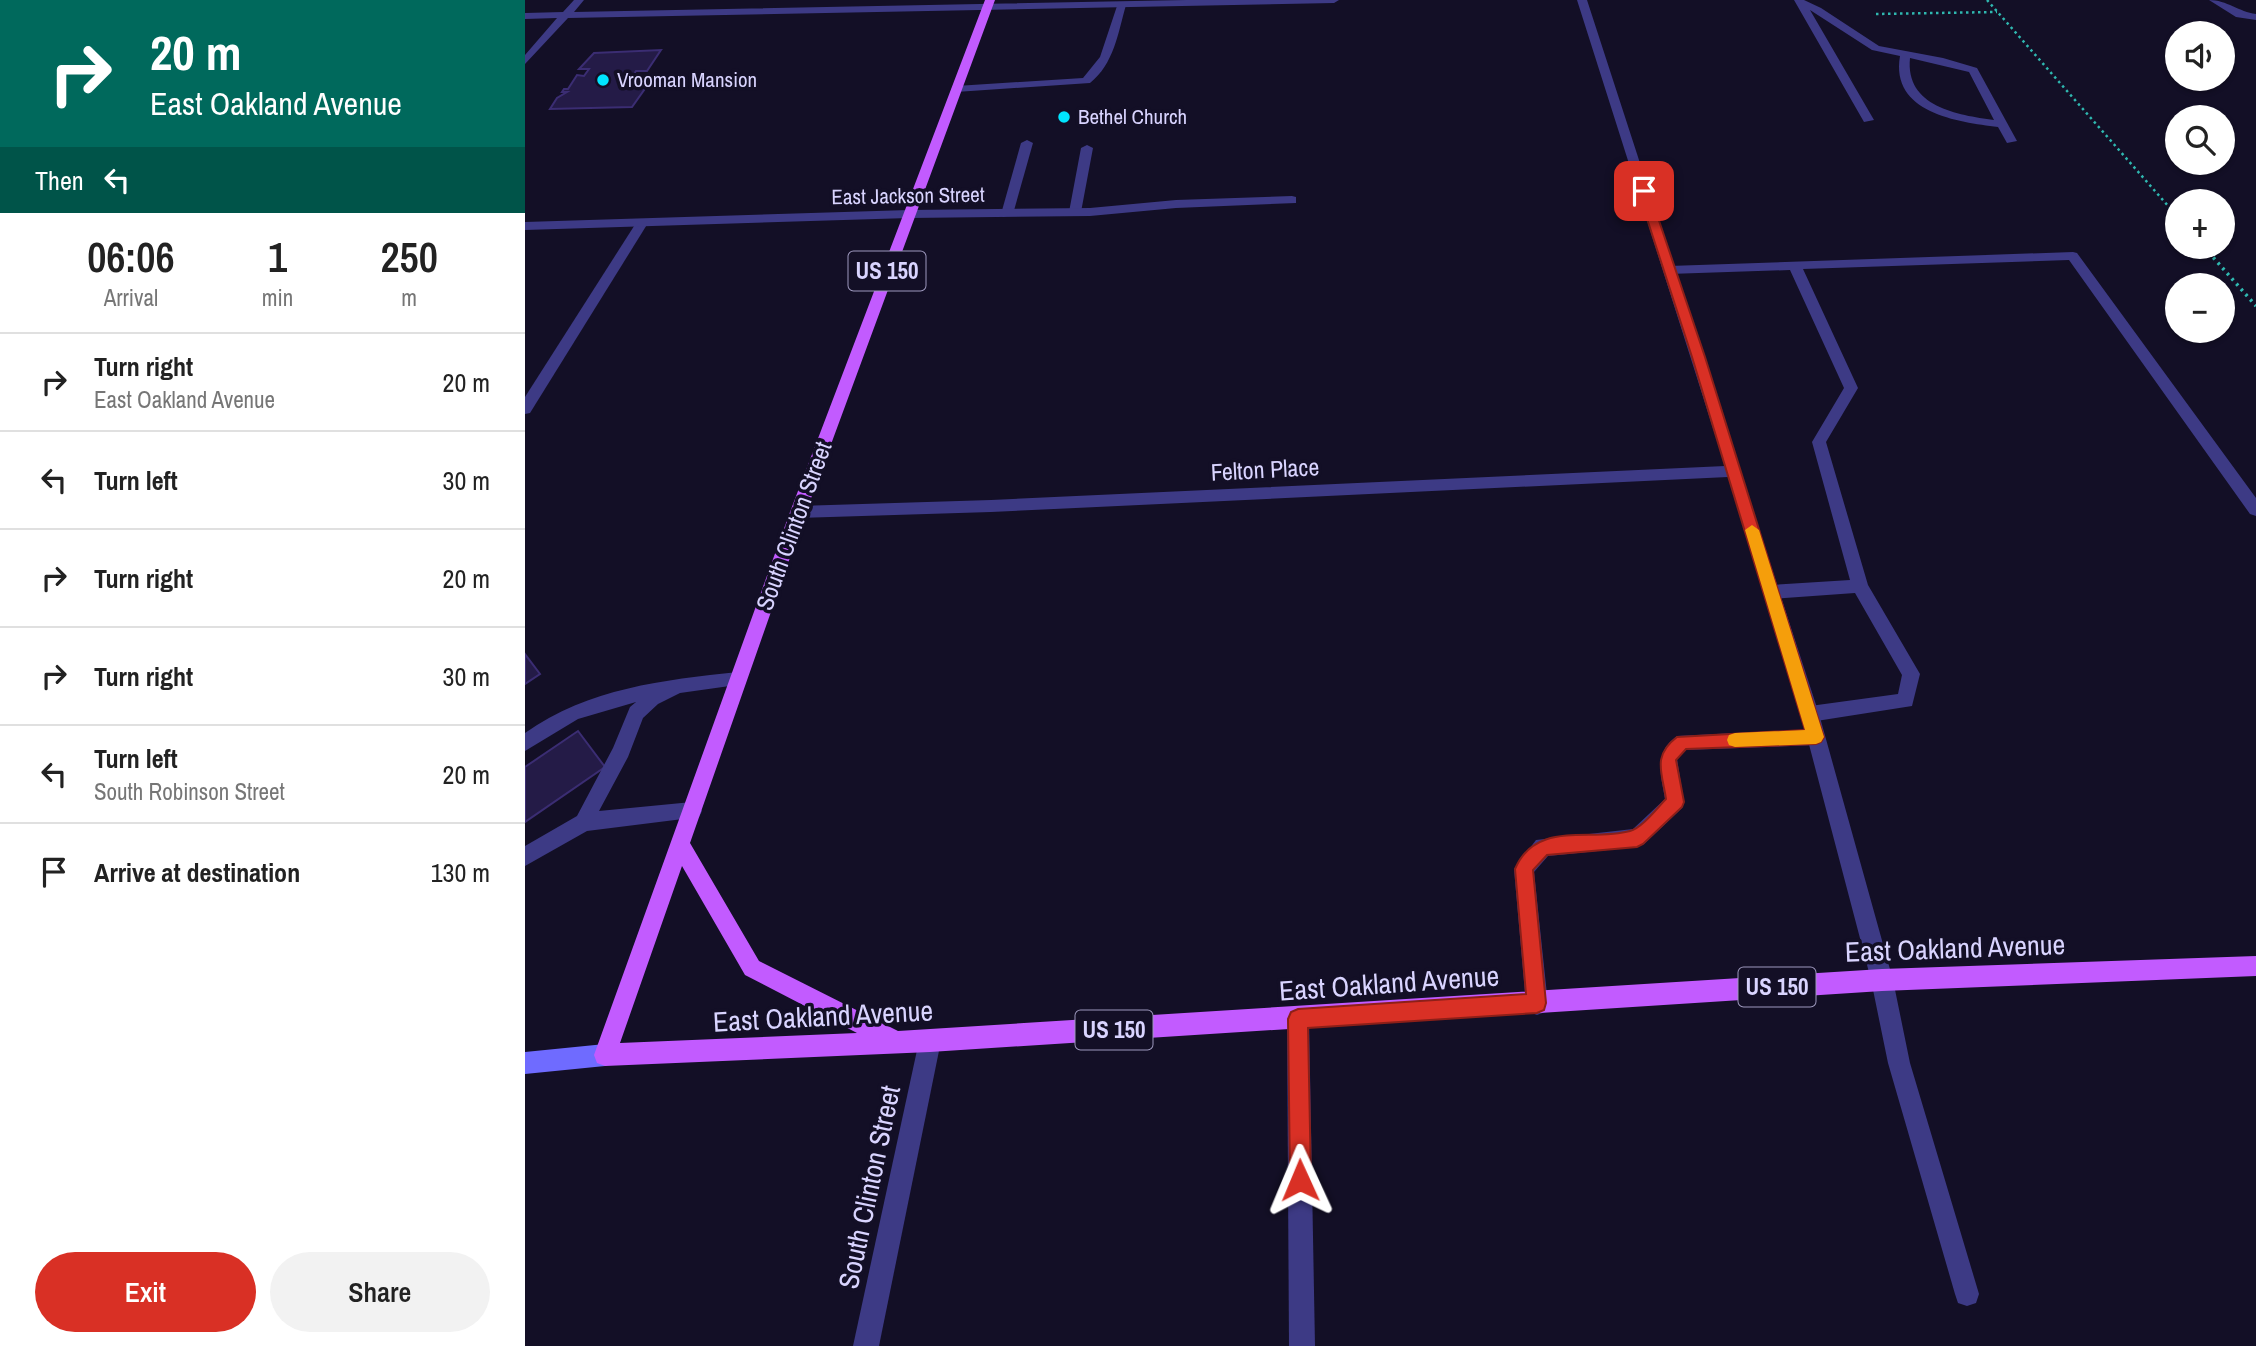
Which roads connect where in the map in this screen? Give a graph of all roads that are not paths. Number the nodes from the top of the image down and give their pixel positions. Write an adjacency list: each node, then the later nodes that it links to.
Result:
1 (579, 0): 8 (street)
2 (1334, 0): 7 (street)
3 (1582, 0): 26 (street)
4 (2214, 0): 10 (street)
5 (1800, 2): 11 (street); 14 (street)
6 (989, 4): 7 (street); 8 (street); 13 (main road, South Clinton Street / US 150)
7 (1121, 5): 13 (street)
8 (565, 15): 9 (street); 12 (street)
9 (525, 16)
10 (2256, 17)
11 (1906, 53): 15 (street); 15 (street)
12 (525, 61)
13 (956, 89): 21 (main road, South Clinton Street / US 150)
14 (1868, 120)
15 (2001, 124): 16 (street)
16 (2011, 141)
17 (1027, 143): 22 (street)
18 (1087, 148): 20 (street)
19 (1292, 200): 20 (street, East Jackson Street)
20 (1075, 212): 22 (street, East Jackson Street)
21 (908, 214): 22 (street, East Jackson Street); 23 (street, East Jackson Street); 30 (main road, South Clinton Street / US 150)
22 (1007, 214)
23 (642, 223): 24 (street, East Jackson Street); 27 (street)
24 (525, 226)
25 (1794, 266): 26 (street); 29 (street); 31 (street)
26 (1669, 270): 28 (street)
27 (525, 409)
28 (1734, 471): 30 (street, Felton Place); 32 (street)
29 (2256, 510)
30 (798, 512): 33 (main road, South Clinton Street / US 150)
31 (1860, 586): 32 (street); 35 (street)
32 (1770, 592): 35 (street)
33 (738, 679): 34 (street); 38 (main road, South Clinton Street / US 150)
34 (677, 687): 37 (street); 39 (street)
35 (1810, 714): 36 (street)
36 (1816, 737): 43 (street); 44 (street)
37 (525, 743)
38 (692, 811): 39 (street); 40 (main road, South Clinton Street / US 150)
39 (584, 822): 41 (street)
40 (680, 844): 47 (main road); 48 (main road, South Clinton Street / US 150)
41 (525, 857)
42 (2256, 966): 43 (main road, East Oakland Avenue / US 150)
43 (1882, 980): 44 (main road, East Oakland Avenue / US 150); 50 (street)
44 (1537, 1003): 45 (main road, East Oakland Avenue / US 150)
45 (1298, 1019): 46 (main road, East Oakland Avenue / US 150); 52 (street)
46 (930, 1041): 47 (main road, East Oakland Avenue / US 150); 51 (street, South Clinton Street)
47 (897, 1043): 48 (main road, East Oakland Avenue / US 150)
48 (605, 1055): 49 (main road, East Oakland Avenue)
49 (525, 1063)
50 (1967, 1294)
51 (866, 1346)
52 (1302, 1346)

